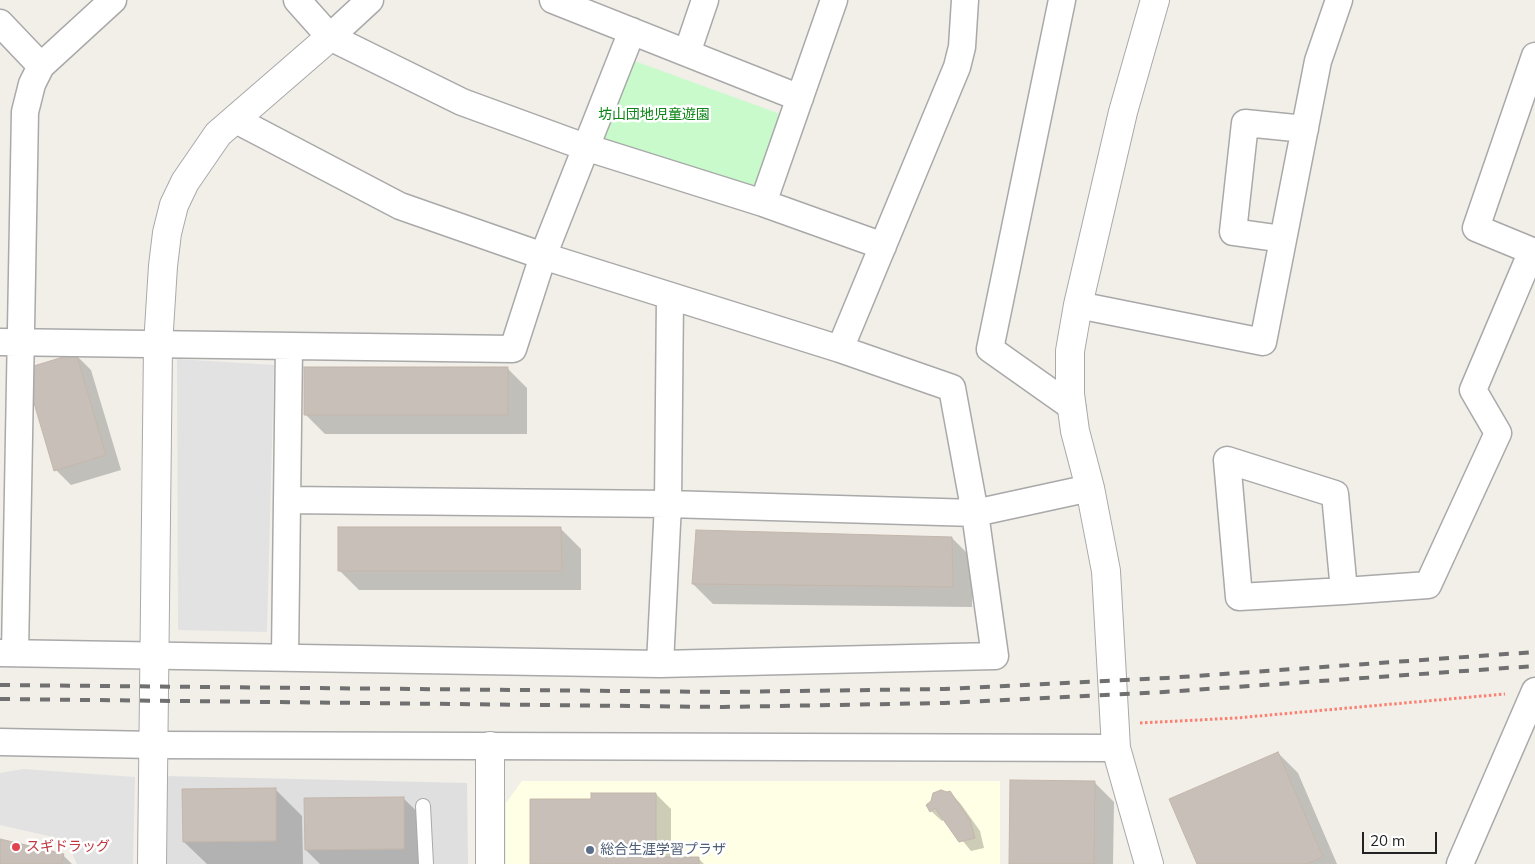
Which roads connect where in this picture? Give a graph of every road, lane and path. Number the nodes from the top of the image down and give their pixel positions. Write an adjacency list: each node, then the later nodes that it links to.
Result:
1 (113, 0): 16 (street)
2 (297, 0): 13 (street)
3 (370, 0): 13 (street)
4 (705, 0): 14 (street)
5 (834, 0): 17 (street)
6 (965, 0): 23 (street)
7 (1062, 0): 31 (street)
8 (1155, 0): 26 (street)
9 (1339, 0): 19 (street)
10 (562, 2): 12 (street)
11 (0, 24): 16 (street)
12 (632, 31): 14 (street); 20 (street)
13 (330, 37): 18 (street); 20 (street)
14 (687, 53): 17 (street)
15 (1535, 56): 36 (street)
16 (41, 66): 27 (street)
17 (800, 98): 21 (street)
18 (236, 120): 24 (street); 28 (street)
19 (1305, 129): 22 (street); 22 (street)
20 (585, 147): 21 (street); 24 (street)
21 (763, 203): 23 (street)
22 (1283, 239): 26 (street)
23 (883, 246): 30 (street)
24 (543, 256): 25 (street); 29 (street)
25 (670, 296): 30 (street); 34 (street)
26 (1078, 305): 31 (street)
27 (10, 342): 28 (street); 37 (street)
28 (158, 344): 29 (street); 38 (street)
29 (289, 347): 33 (street)
30 (840, 349): 35 (street)
31 (1072, 407): 32 (street)
32 (1090, 488): 35 (street); 42 (street)
33 (287, 500): 34 (street); 39 (street)
34 (668, 504): 35 (street); 40 (street)
35 (975, 513): 40 (street)
36 (1344, 591): 36 (street)
37 (8, 653): 38 (street)
38 (155, 655): 39 (street); 44 (street)
39 (285, 656): 40 (street)
40 (660, 664)
41 (1535, 691): 42 (path); 51 (street)
42 (1116, 736): 45 (street); 50 (street)
43 (0, 742): 44 (street)
44 (154, 745): 45 (street); 47 (street)
45 (490, 746): 49 (street)
46 (424, 806): 48 (lane)
47 (152, 864)
48 (426, 864)
49 (490, 864)
50 (1149, 864)
51 (1460, 864)

